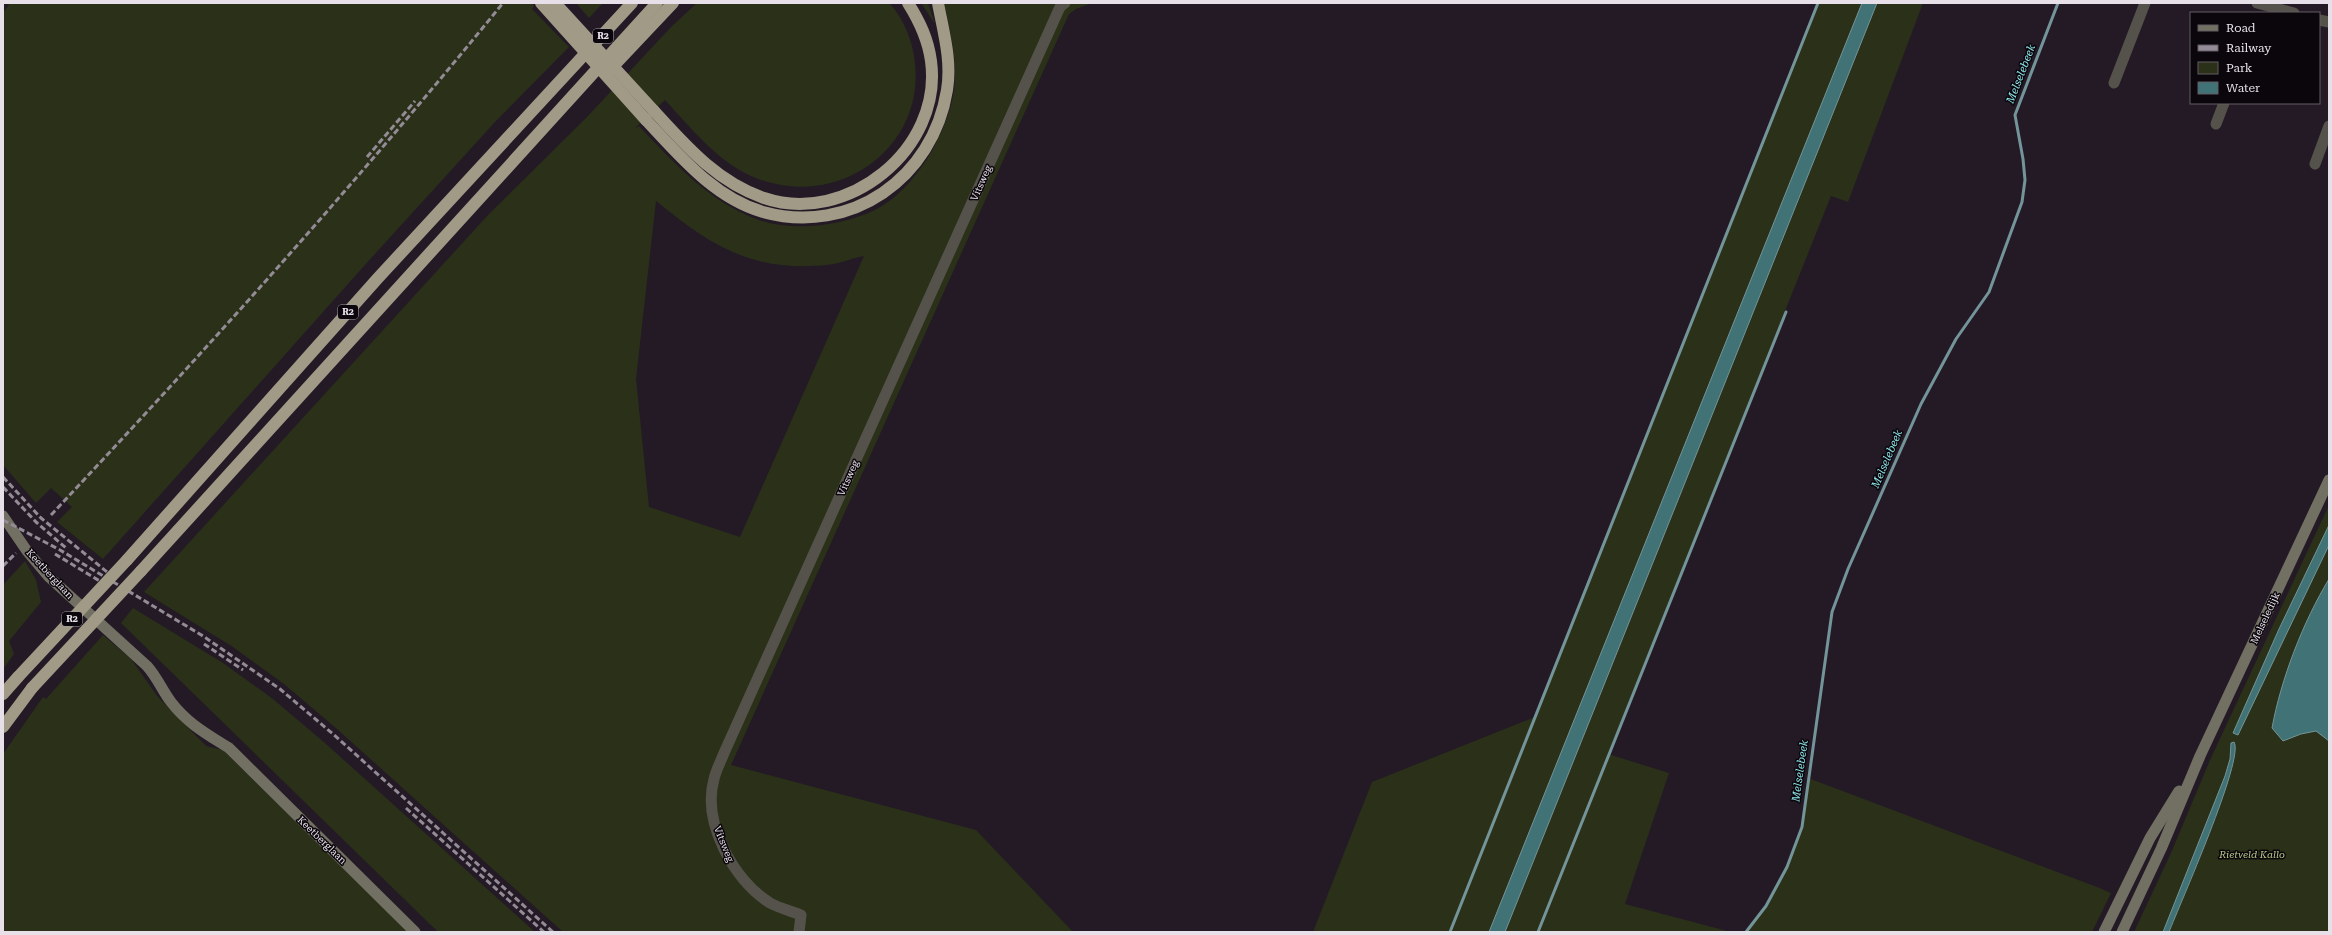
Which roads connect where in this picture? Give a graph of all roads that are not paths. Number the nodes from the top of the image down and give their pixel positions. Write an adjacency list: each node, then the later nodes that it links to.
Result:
1 (541, 3): 16 (highway, bridge)
2 (555, 3): 16 (highway, bridge)
3 (625, 3): 13 (highway)
4 (632, 3): 13 (highway, R2)
5 (657, 3): 20 (highway, R2)
6 (673, 3): 20 (highway)
7 (908, 3): 16 (highway)
8 (938, 3): 16 (highway)
9 (1065, 3): 29 (street, Vitsweg)
10 (2145, 3): 14 (street)
11 (2260, 7): 12 (street)
12 (2288, 12)
13 (573, 68): 24 (highway, R2, bridge)
14 (2114, 83)
15 (2224, 104): 17 (street)
16 (650, 115)
17 (2216, 124)
18 (2329, 126): 19 (street)
19 (2315, 164)
20 (477, 204): 23 (highway, R2, bridge)
21 (2329, 480): 27 (main road, Melseledijk)
22 (3, 516): 28 (main road, Keetberglaan)
23 (32, 688): 25 (highway); 26 (highway)
24 (3, 694)
25 (3, 715)
26 (3, 727)
27 (2200, 756): 30 (main road, Melseledijk); 31 (main road, Melseledijk)
28 (415, 932)
29 (799, 932)
30 (2104, 932)
31 (2122, 932)

